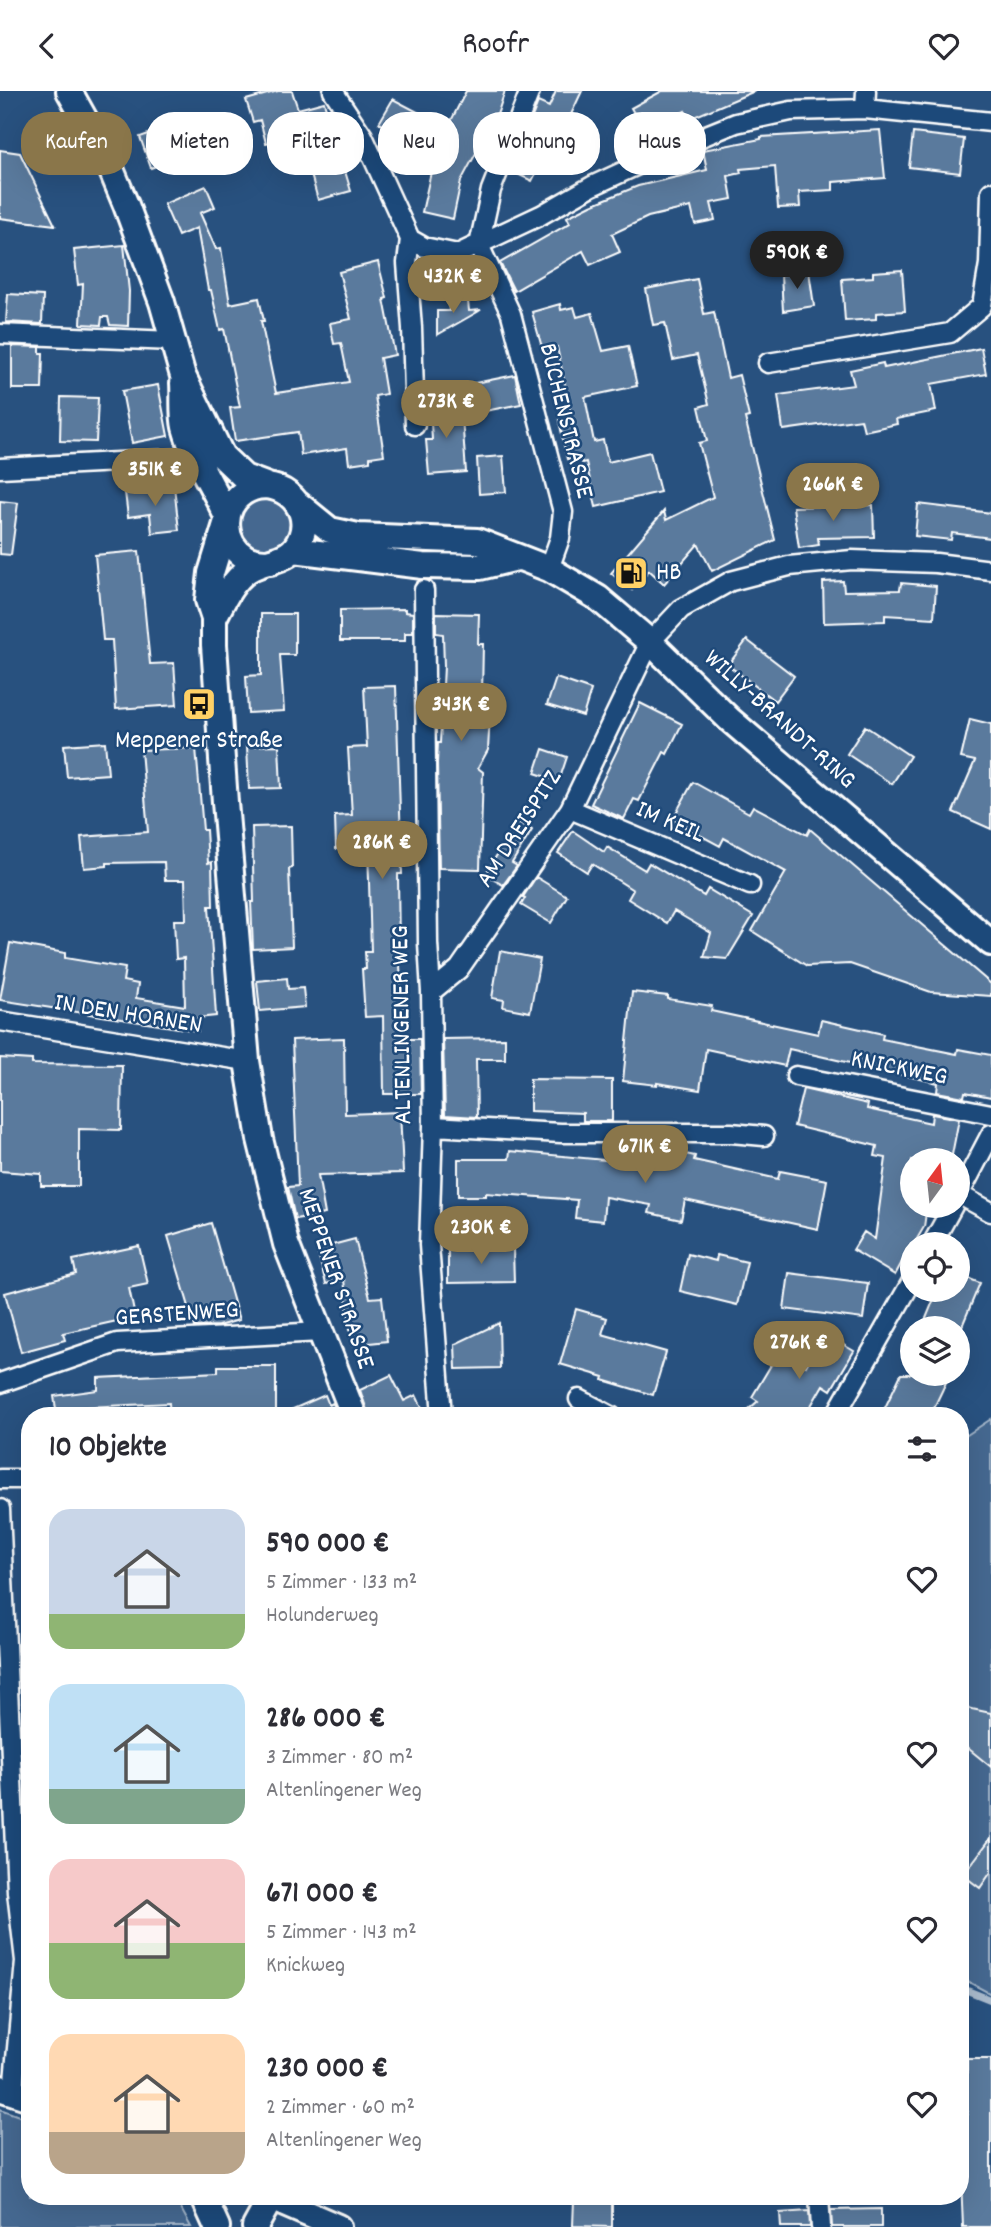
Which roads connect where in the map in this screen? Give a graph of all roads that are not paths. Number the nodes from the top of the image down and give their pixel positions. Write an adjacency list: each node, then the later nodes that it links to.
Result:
1 (69, 91): 10 (main road)
2 (333, 91): 7 (street)
3 (530, 91): 8 (street)
4 (866, 100): 5 (street); 8 (street)
5 (991, 122)
6 (991, 192): 11 (street)
7 (410, 239): 8 (street); 13 (street)
8 (479, 245): 22 (street, BUCHENSTRASSE)
9 (0, 334): 10 (street)
10 (173, 341): 12 (main road)
11 (768, 363)
12 (183, 376): 14 (main road); 16 (main road)
13 (415, 425)
14 (196, 458): 15 (street); 18 (main road)
15 (0, 468)
16 (268, 486): 17 (main road); 18 (main road)
17 (298, 504): 19 (main road); 20 (main road, WILLY-BRANDT-RING)
18 (227, 520): 21 (main road); 25 (main road, MEPPENER STRASSE)
19 (294, 550): 20 (main road); 21 (main road)
20 (517, 558): 22 (main road, WILLY-BRANDT-RING)
21 (271, 562): 25 (main road, MEPPENER STRASSE)
22 (549, 569): 26 (main road, WILLY-BRANDT-RING)
23 (991, 569): 26 (street, AM DREISPITZ)
24 (424, 590): 30 (street, ALTENLINGENER WEG)
25 (214, 618): 32 (main road, MEPPENER STRASSE)
26 (650, 642): 27 (street, AM DREISPITZ); 29 (main road, WILLY-BRANDT-RING)
27 (570, 809): 28 (street, IM KEIL); 30 (street, AM DREISPITZ)
28 (750, 885)
29 (991, 943)
30 (431, 992): 35 (street, ALTENLINGENER WEG)
31 (0, 1021): 32 (street, IN DEN HORNEN)
32 (247, 1061): 42 (main road, MEPPENER STRASSE)
33 (796, 1076): 34 (street, KNICKWEG)
34 (991, 1114)
35 (433, 1126): 37 (street); 46 (street, ALTENLINGENER WEG)
36 (991, 1134): 38 (street)
37 (764, 1136)
38 (970, 1175)
39 (970, 1205): 40 (street)
40 (991, 1212)
41 (900, 1301): 48 (street)
42 (321, 1332): 43 (street, GERSTENWEG); 45 (main road, MEPPENER STRASSE)
43 (0, 1383)
44 (579, 1399): 47 (street)
45 (350, 1407)
46 (441, 1407)
47 (594, 1407)
48 (840, 1407)
49 (0, 1479): 50 (street)
50 (21, 1479)
51 (0, 1509): 52 (street)
52 (21, 1926)
53 (21, 2009): 54 (street)
54 (14, 2093)
55 (207, 2205): 59 (main road)
56 (265, 2205): 60 (main road)
57 (287, 2205): 61 (main road)
58 (820, 2205): 62 (street)
59 (217, 2227)
60 (255, 2227)
61 (338, 2227)
62 (821, 2227)

